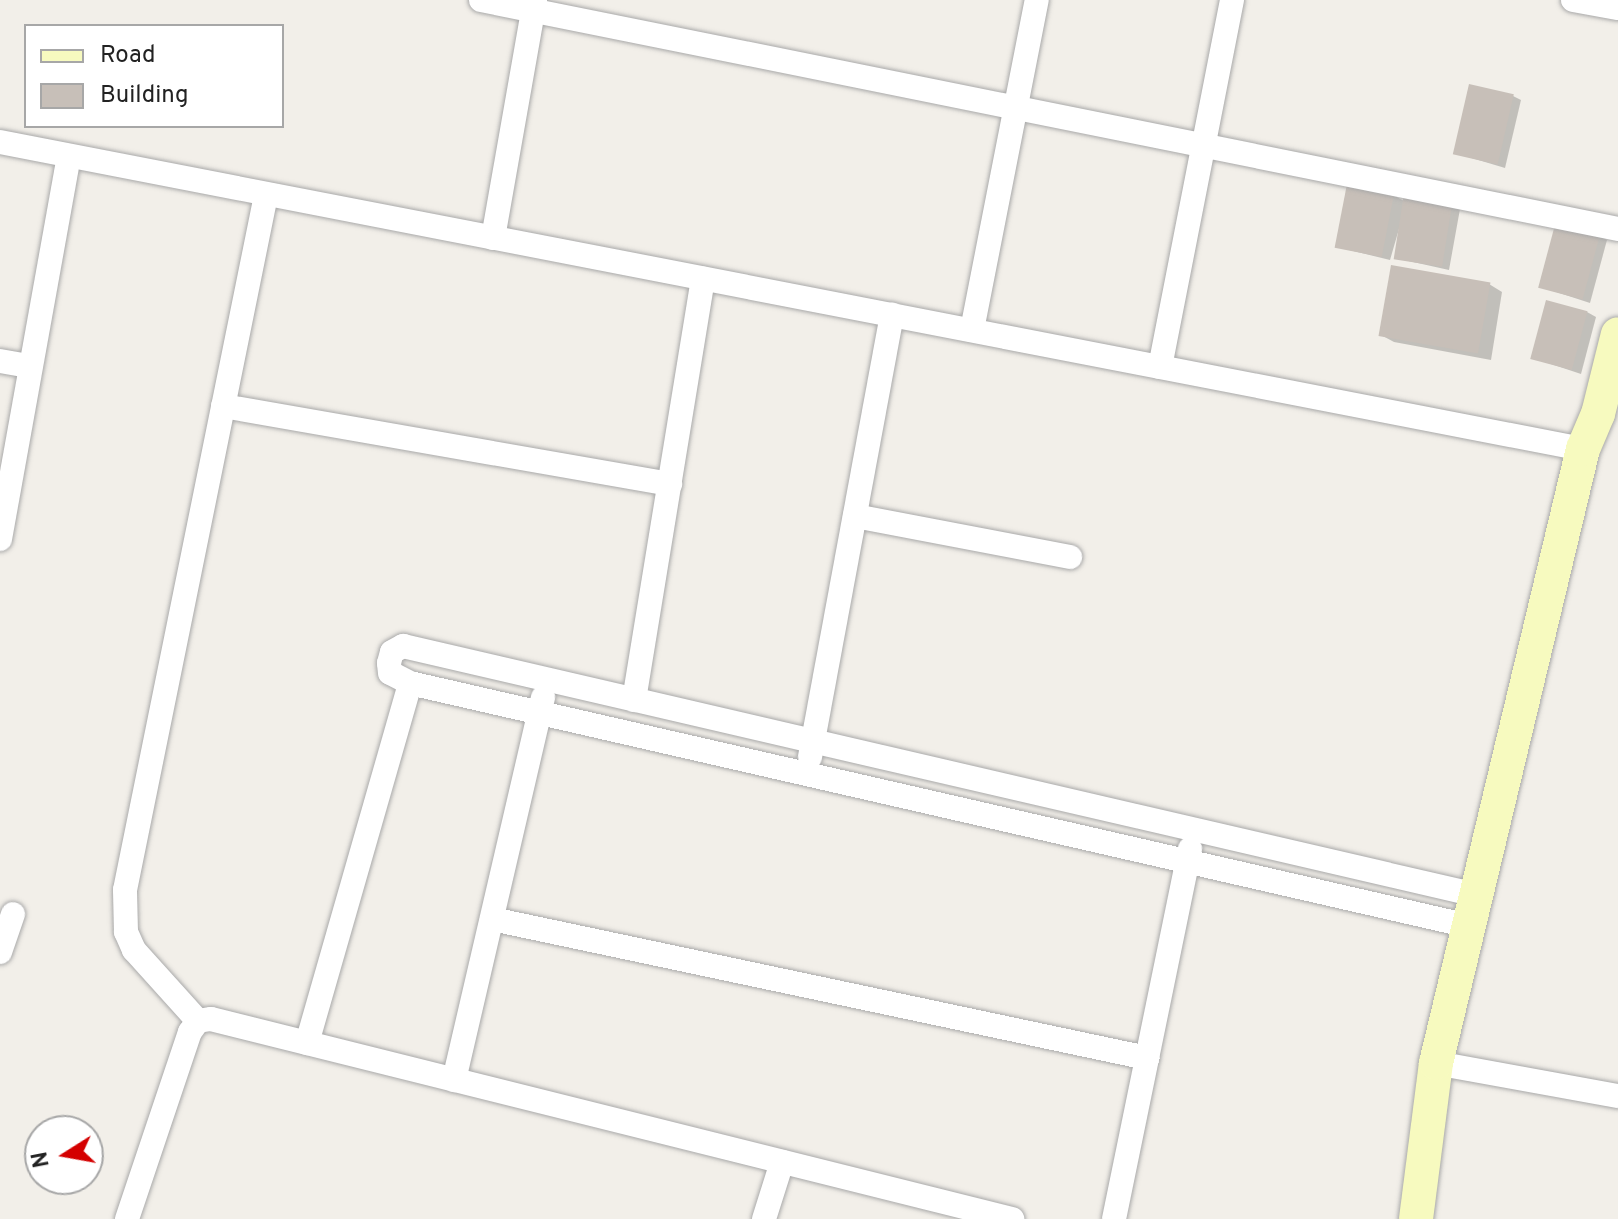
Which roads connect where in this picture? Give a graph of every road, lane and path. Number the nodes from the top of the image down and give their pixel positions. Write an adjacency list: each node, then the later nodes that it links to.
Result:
1 (481, 0): 5 (street)
2 (1037, 0): 7 (street)
3 (1232, 0): 9 (street)
4 (1573, 0): 6 (street)
5 (534, 5): 7 (street); 13 (street)
6 (1618, 8)
7 (1016, 107): 9 (street); 16 (street)
8 (0, 142): 10 (street)
9 (1201, 145): 12 (street); 20 (street)
10 (69, 156): 11 (street); 19 (street)
11 (266, 195): 13 (street); 21 (street)
12 (1618, 229)
13 (493, 238): 14 (street)
14 (703, 279): 15 (street); 24 (street)
15 (892, 315): 16 (street); 25 (street)
16 (972, 330): 20 (street)
17 (1618, 334): 22 (main road)
18 (0, 361): 19 (street)
19 (29, 366): 26 (street)
20 (1160, 367): 23 (street)
21 (223, 406): 24 (street); 40 (street)
22 (1608, 416): 23 (main road)
23 (1583, 449): 36 (main road)
24 (670, 484): 30 (street)
25 (855, 516): 27 (street); 32 (street)
26 (0, 539)
27 (1070, 557)
28 (546, 680): 29 (street); 30 (street); 31 (street)
29 (410, 683): 31 (street); 41 (street)
30 (634, 700): 32 (street)
31 (539, 713): 33 (street); 38 (street)
32 (813, 742): 33 (street); 34 (street)
33 (806, 775): 35 (street)
34 (1194, 830): 35 (street); 36 (street)
35 (1187, 863): 36 (street); 42 (street)
36 (1472, 910): 43 (main road)
37 (13, 914): 39 (street)
38 (492, 919): 42 (street); 44 (street)
39 (0, 952)
40 (198, 1021): 41 (street); 47 (street)
41 (307, 1043): 44 (street)
42 (1147, 1058): 50 (street)
43 (1436, 1063): 45 (street); 51 (main road)
44 (454, 1080): 46 (street)
45 (1618, 1096)
46 (782, 1162): 48 (street); 49 (street)
47 (127, 1219)
48 (764, 1219)
49 (1012, 1219)
50 (1114, 1219)
51 (1416, 1219)

